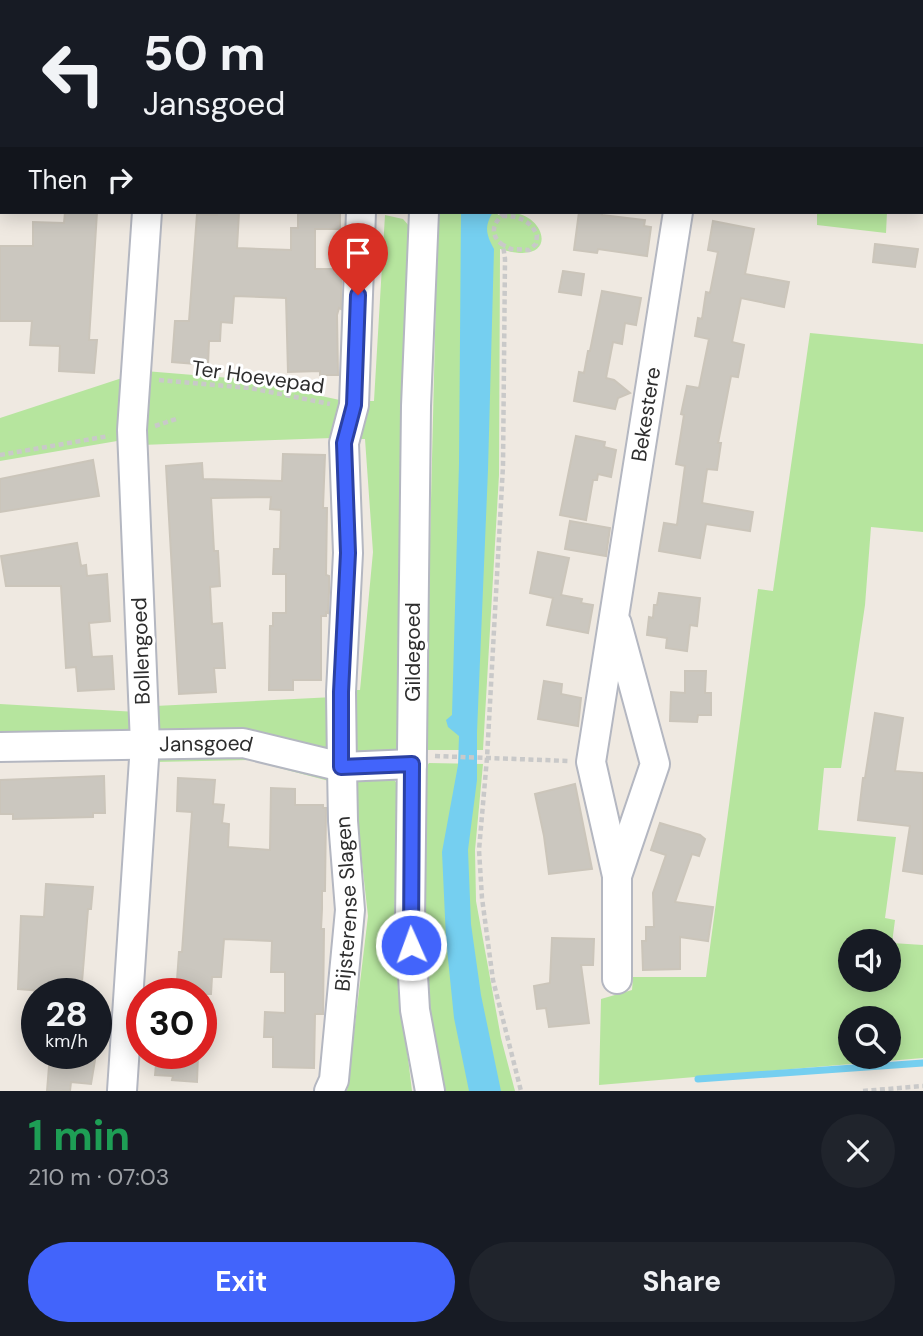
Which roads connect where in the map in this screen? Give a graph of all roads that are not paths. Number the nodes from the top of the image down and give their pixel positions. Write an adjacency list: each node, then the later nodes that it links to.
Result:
1 (147, 214): 6 (street, Bollengoed)
2 (361, 214): 9 (street, Bijsterense Slagen)
3 (424, 214): 8 (street, Gildegoed)
4 (678, 214): 5 (street, Bekestere)
5 (614, 616): 10 (street, Bekestere); 10 (street, Bekestere)
6 (145, 744): 7 (street, Jansgoed); 9 (street, Jansgoed); 12 (street, Bollengoed)
7 (0, 747)
8 (425, 760): 9 (street, Jansgoed); 14 (street, Gildegoed)
9 (341, 767): 13 (street, Bijsterense Slagen)
10 (617, 876): 11 (street, Bekestere)
11 (617, 979)
12 (122, 1091)
13 (329, 1091)
14 (430, 1091)

